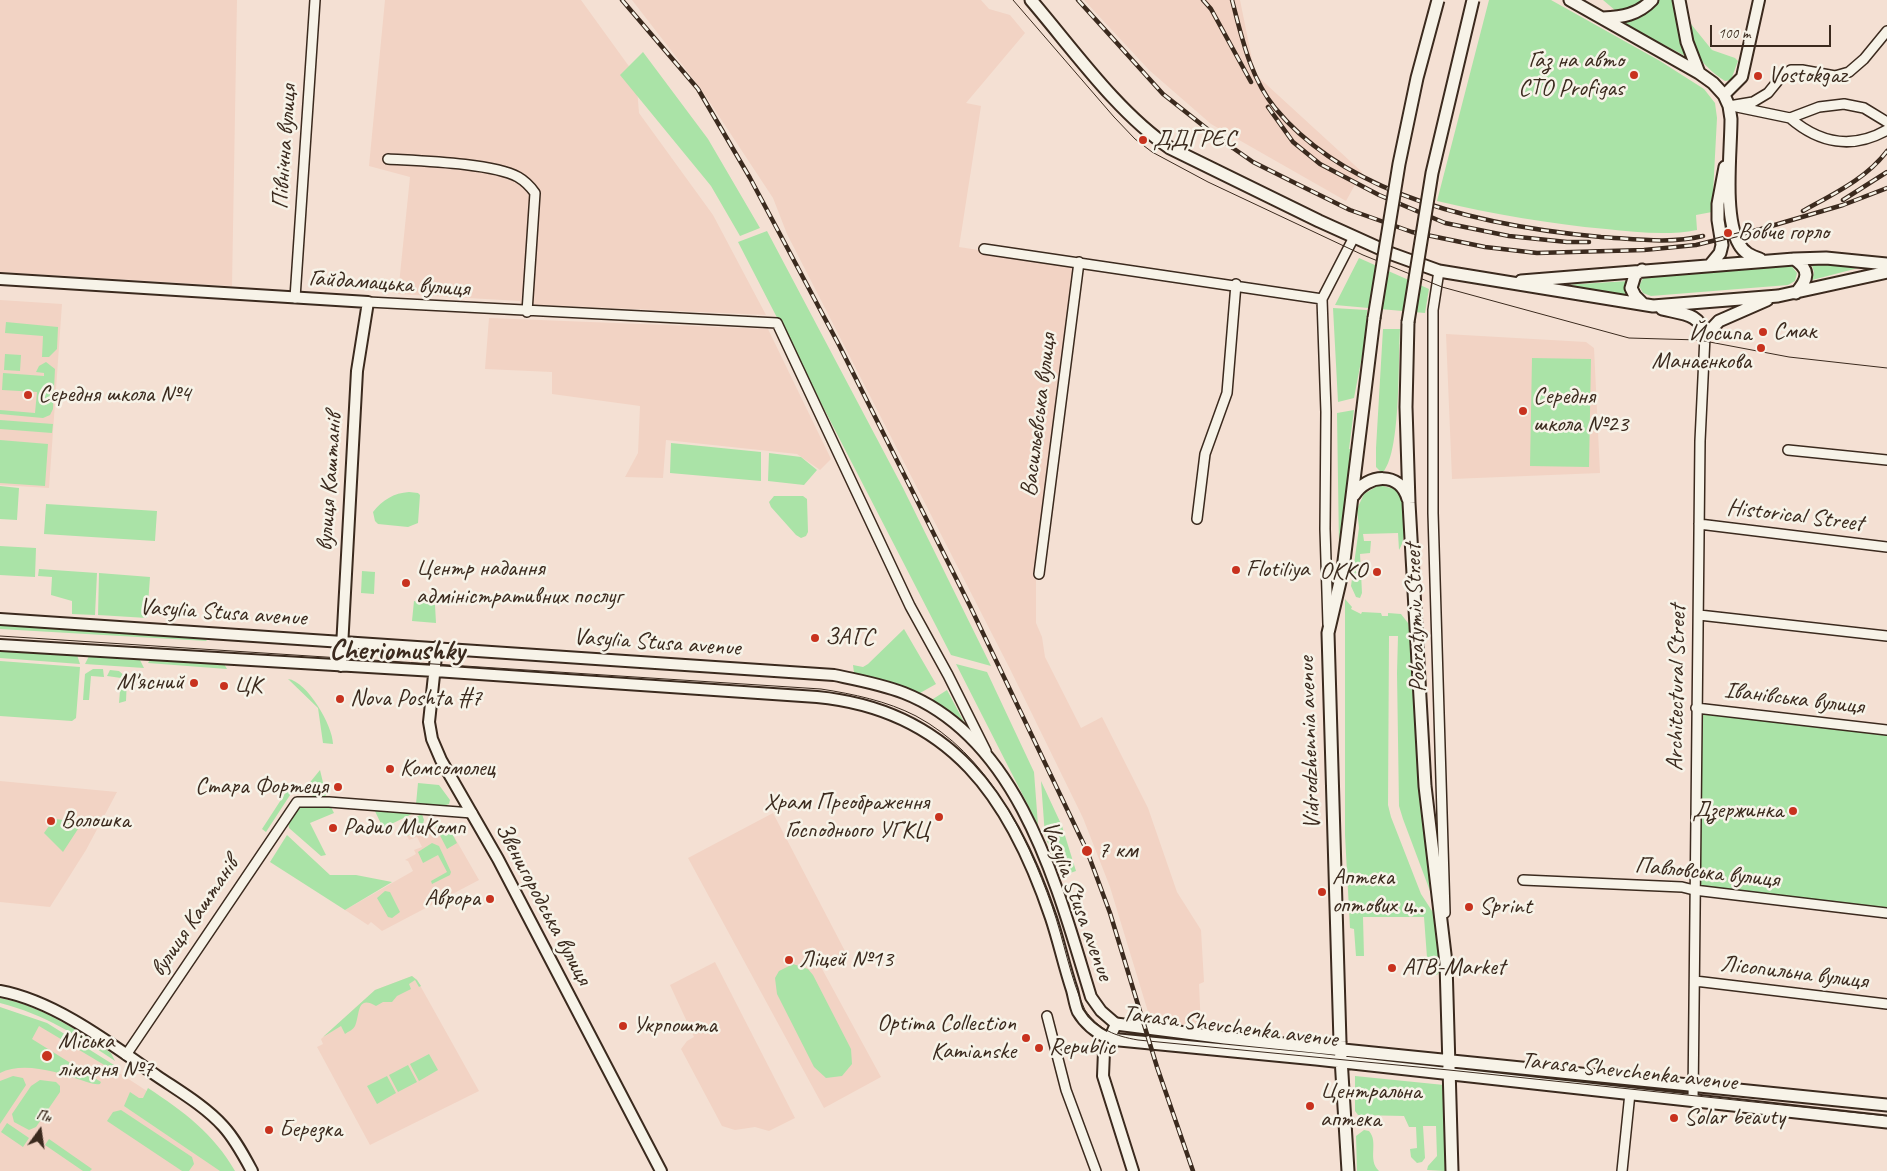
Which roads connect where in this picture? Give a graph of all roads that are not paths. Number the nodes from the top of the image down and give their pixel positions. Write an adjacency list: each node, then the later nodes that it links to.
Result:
1 (315, 0): 33 (street, Північна вулиця)
2 (1031, 0): 18 (main road)
3 (1438, 0): 41 (main road, Vidrodzhennia avenue, bridge)
4 (1473, 0): 42 (main road, bridge)
5 (1570, 0): 9 (main road)
6 (1652, 0): 9 (main road)
7 (1679, 0): 11 (main road)
8 (1759, 0): 12 (street)
9 (1603, 18): 11 (main road)
10 (1887, 31): 12 (street)
11 (1699, 73): 12 (main road)
12 (1727, 100): 13 (street); 16 (main road)
13 (1790, 118): 14 (street); 15 (street)
14 (1887, 122)
15 (1887, 130)
16 (1731, 141): 21 (main road); 23 (main road)
17 (388, 159): 37 (street)
18 (1354, 237): 26 (main road); 34 (street)
19 (984, 249): 22 (street)
20 (1794, 258): 21 (main road); 24 (main road); 31 (main road)
21 (1762, 260): 23 (main road)
22 (1079, 262): 30 (street); 46 (street, Васильєвська вулиця)
23 (1711, 264): 25 (main road)
24 (1887, 264)
25 (1642, 270): 29 (main road); 36 (main road)
26 (1439, 271): 29 (main road); 63 (street, Pobratymiv Street)
27 (1887, 272): 31 (main road)
28 (0, 280): 33 (street, Гайдамацька вулиця)
29 (1512, 282): 36 (main road)
30 (1236, 284): 34 (street); 43 (street)
31 (1796, 293): 32 (main road)
32 (1778, 296): 36 (main road); 38 (main road)
33 (295, 298): 35 (street, Гайдамацька вулиця)
34 (1322, 299): 49 (street)
35 (368, 302): 37 (street, Гайдамацька вулиця); 51 (street, вулиця Каштанів)
36 (1648, 305): 38 (main road)
37 (526, 312): 58 (street, Гайдамацька вулиця)
38 (1705, 336): 44 (street, Architectural Street)
39 (1788, 450): 40 (street)
40 (1887, 460)
41 (1354, 495): 42 (main road); 49 (main road, Vidrodzhennia avenue)
42 (1410, 503): 63 (main road)
43 (1198, 519)
44 (1699, 524): 45 (street, Historical Street); 47 (street, Architectural Street)
45 (1887, 547)
46 (1039, 574)
47 (1699, 615): 50 (street); 56 (street, Architectural Street)
48 (0, 619): 51 (street, Vasylia Stusa avenue)
49 (1328, 633): 70 (main road, Vidrodzhennia avenue)
50 (1887, 636)
51 (341, 641): 53 (street, Vasylia Stusa avenue); 54 (street, вулиця Каштанів)
52 (0, 645): 54 (street, Vasylia Stusa avenue)
53 (438, 647): 55 (street, Звенигородська вулиця); 58 (street, Vasylia Stusa avenue)
54 (341, 666): 55 (street, Vasylia Stusa avenue)
55 (435, 671): 59 (street, Звенигородська вулиця); 69 (street, Vasylia Stusa avenue)
56 (1696, 708): 57 (street, Іванівська вулиця); 61 (street, Architectural Street)
57 (1887, 730)
58 (992, 763): 68 (street, Vasylia Stusa avenue)
59 (472, 813): 71 (street, вулиця Каштанів); 81 (street, Звенигородська вулиця)
60 (1523, 880): 61 (street, Павловська вулиця)
61 (1694, 890): 62 (street, Павловська вулиця); 64 (street, Architectural Street)
62 (1887, 913)
63 (1446, 964): 72 (main road)
64 (1695, 981): 66 (street, Лісопильна вулиця); 75 (street, Architectural Street)
65 (0, 991): 71 (street)
66 (1887, 1004)
67 (1047, 1016): 82 (street)
68 (1116, 1024): 69 (street, Tarasa Shevchenka avenue); 70 (main road, Tarasa Shevchenka avenue)
69 (1109, 1039): 73 (main road, Tarasa Shevchenka avenue); 83 (street)
70 (1340, 1049): 72 (main road, Tarasa Shevchenka avenue); 73 (main road, Vidrodzhennia avenue)
71 (126, 1055): 80 (street)
72 (1448, 1059): 74 (main road); 75 (main road, Tarasa Shevchenka avenue)
73 (1342, 1062): 74 (main road, Tarasa Shevchenka avenue); 84 (main road, Vidrodzhennia avenue)
74 (1449, 1074): 76 (main road, Tarasa Shevchenka avenue); 85 (main road)
75 (1694, 1086): 77 (street, Architectural Street); 78 (main road, Tarasa Shevchenka avenue)
76 (1630, 1093): 77 (main road, Tarasa Shevchenka avenue); 86 (street)
77 (1693, 1101): 79 (main road, Tarasa Shevchenka avenue)
78 (1887, 1105)
79 (1887, 1122)
80 (252, 1171)
81 (661, 1171)
82 (1096, 1171)
83 (1133, 1171)
84 (1348, 1171)
85 (1452, 1171)
86 (1622, 1171)

